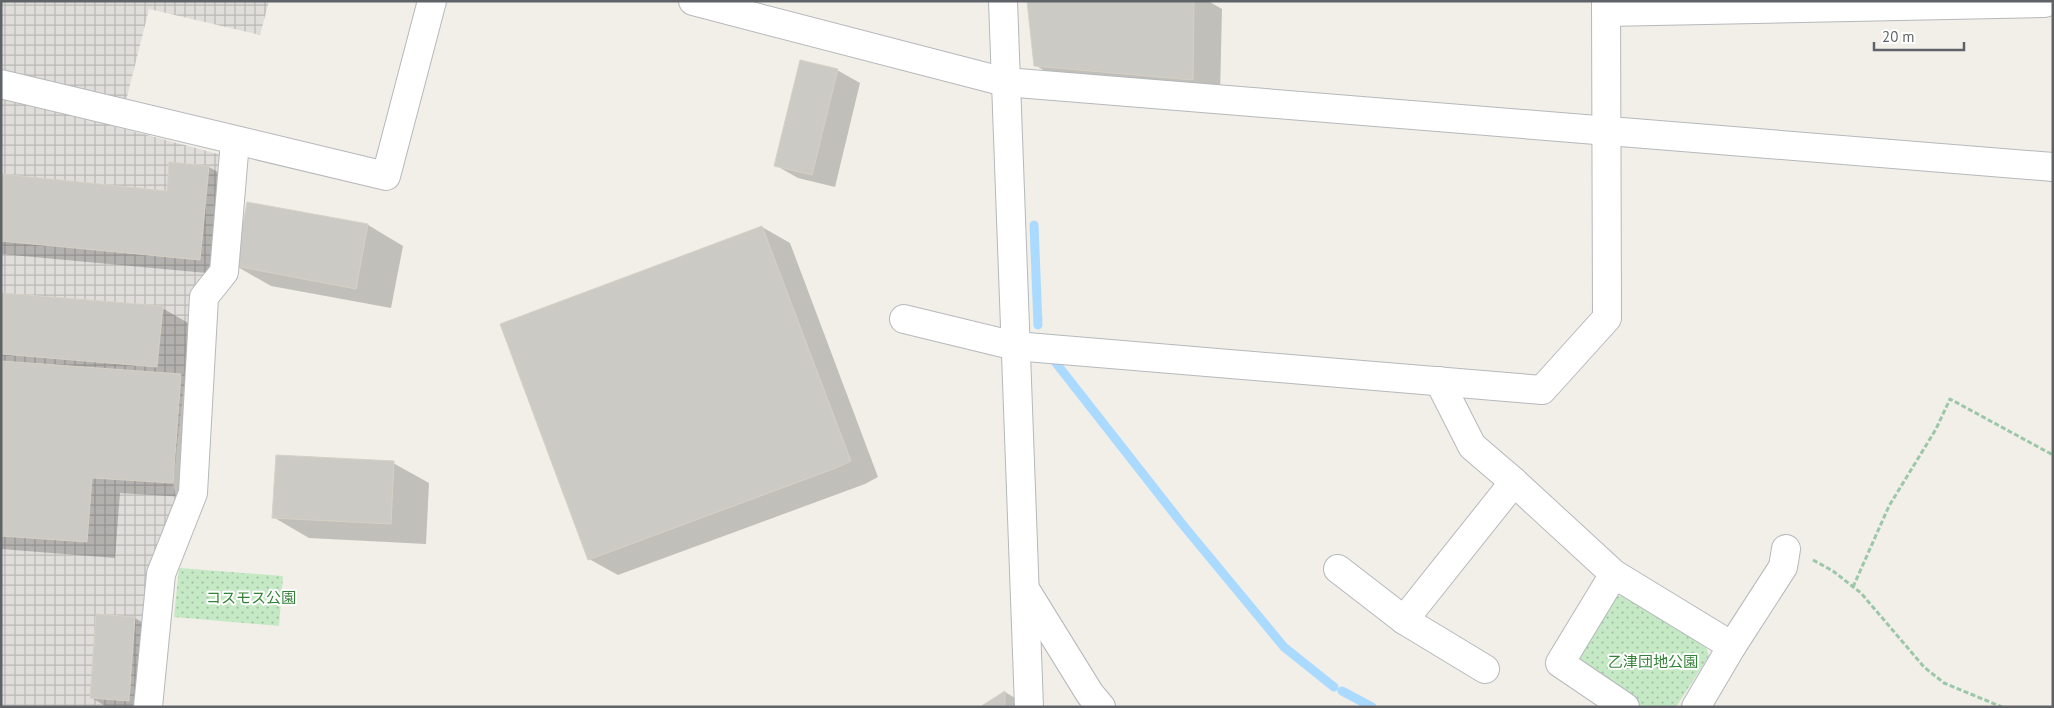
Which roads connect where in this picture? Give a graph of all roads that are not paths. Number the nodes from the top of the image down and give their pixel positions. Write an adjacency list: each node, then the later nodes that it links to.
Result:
1 (432, 1): 9 (street)
2 (693, 1): 6 (street)
3 (1003, 1): 6 (street)
4 (2047, 6): 5 (street)
5 (1606, 7): 8 (street)
6 (1005, 82): 8 (street); 12 (street)
7 (1, 84): 9 (street)
8 (1607, 131): 10 (street); 13 (street)
9 (235, 141): 22 (street)
10 (2053, 167)
11 (904, 319): 12 (street)
12 (1015, 346): 13 (street); 18 (street)
13 (1439, 381): 14 (street)
14 (1514, 482): 17 (street); 19 (street)
15 (1786, 549): 20 (street)
16 (1338, 569): 19 (street)
17 (1614, 574): 20 (street); 25 (street)
18 (1024, 588): 23 (street); 24 (street)
19 (1404, 620): 21 (street)
20 (1732, 646): 26 (street)
21 (1485, 669)
22 (148, 707)
23 (1029, 707)
24 (1101, 707)
25 (1625, 707)
26 (1696, 707)

